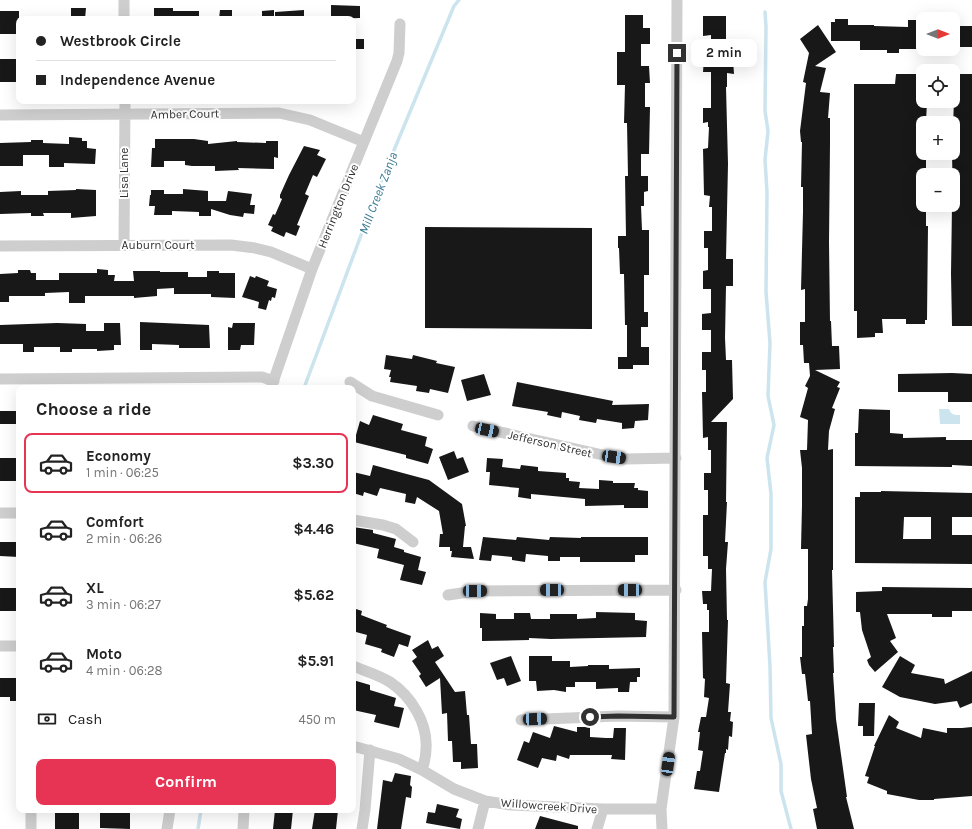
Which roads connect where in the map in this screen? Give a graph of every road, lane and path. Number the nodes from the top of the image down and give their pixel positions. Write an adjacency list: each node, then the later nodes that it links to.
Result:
1 (124, 0): 3 (street)
2 (677, 0): 17 (street)
3 (124, 16)
4 (400, 24): 8 (street, Herrington Drive)
5 (125, 104): 6 (street, Lisa Lane)
6 (124, 114): 7 (street, Amber Court); 8 (street, Amber Court); 9 (street, Lisa Lane)
7 (0, 115)
8 (364, 142): 11 (street, Herrington Drive)
9 (124, 245): 10 (street, Auburn Court); 11 (street, Auburn Court)
10 (0, 246)
11 (312, 269): 13 (street, Herrington Drive)
12 (0, 379): 13 (street)
13 (272, 384)
14 (356, 386): 15 (street)
15 (438, 415)
16 (473, 426): 17 (street, Jefferson Street)
17 (676, 458): 22 (street)
18 (0, 513): 19 (street)
19 (16, 513)
20 (356, 520): 21 (street)
21 (413, 542)
22 (676, 590): 23 (street); 27 (street)
23 (448, 595)
24 (0, 646): 25 (street)
25 (16, 646)
26 (356, 667): 31 (street)
27 (674, 717): 28 (street); 34 (street)
28 (522, 720)
29 (356, 747): 30 (street, Willowcreek Drive)
30 (370, 750): 31 (street, Willowcreek Drive); 41 (street)
31 (422, 770): 32 (street, Willowcreek Drive)
32 (485, 801): 33 (street, Willowcreek Drive); 42 (street)
33 (603, 809): 34 (street, Willowcreek Drive); 43 (street)
34 (662, 809): 44 (street)
35 (31, 813): 38 (street)
36 (170, 813): 39 (street)
37 (244, 813): 40 (street)
38 (31, 829)
39 (167, 829)
40 (243, 829)
41 (362, 829)
42 (478, 829)
43 (597, 829)
44 (662, 829)

